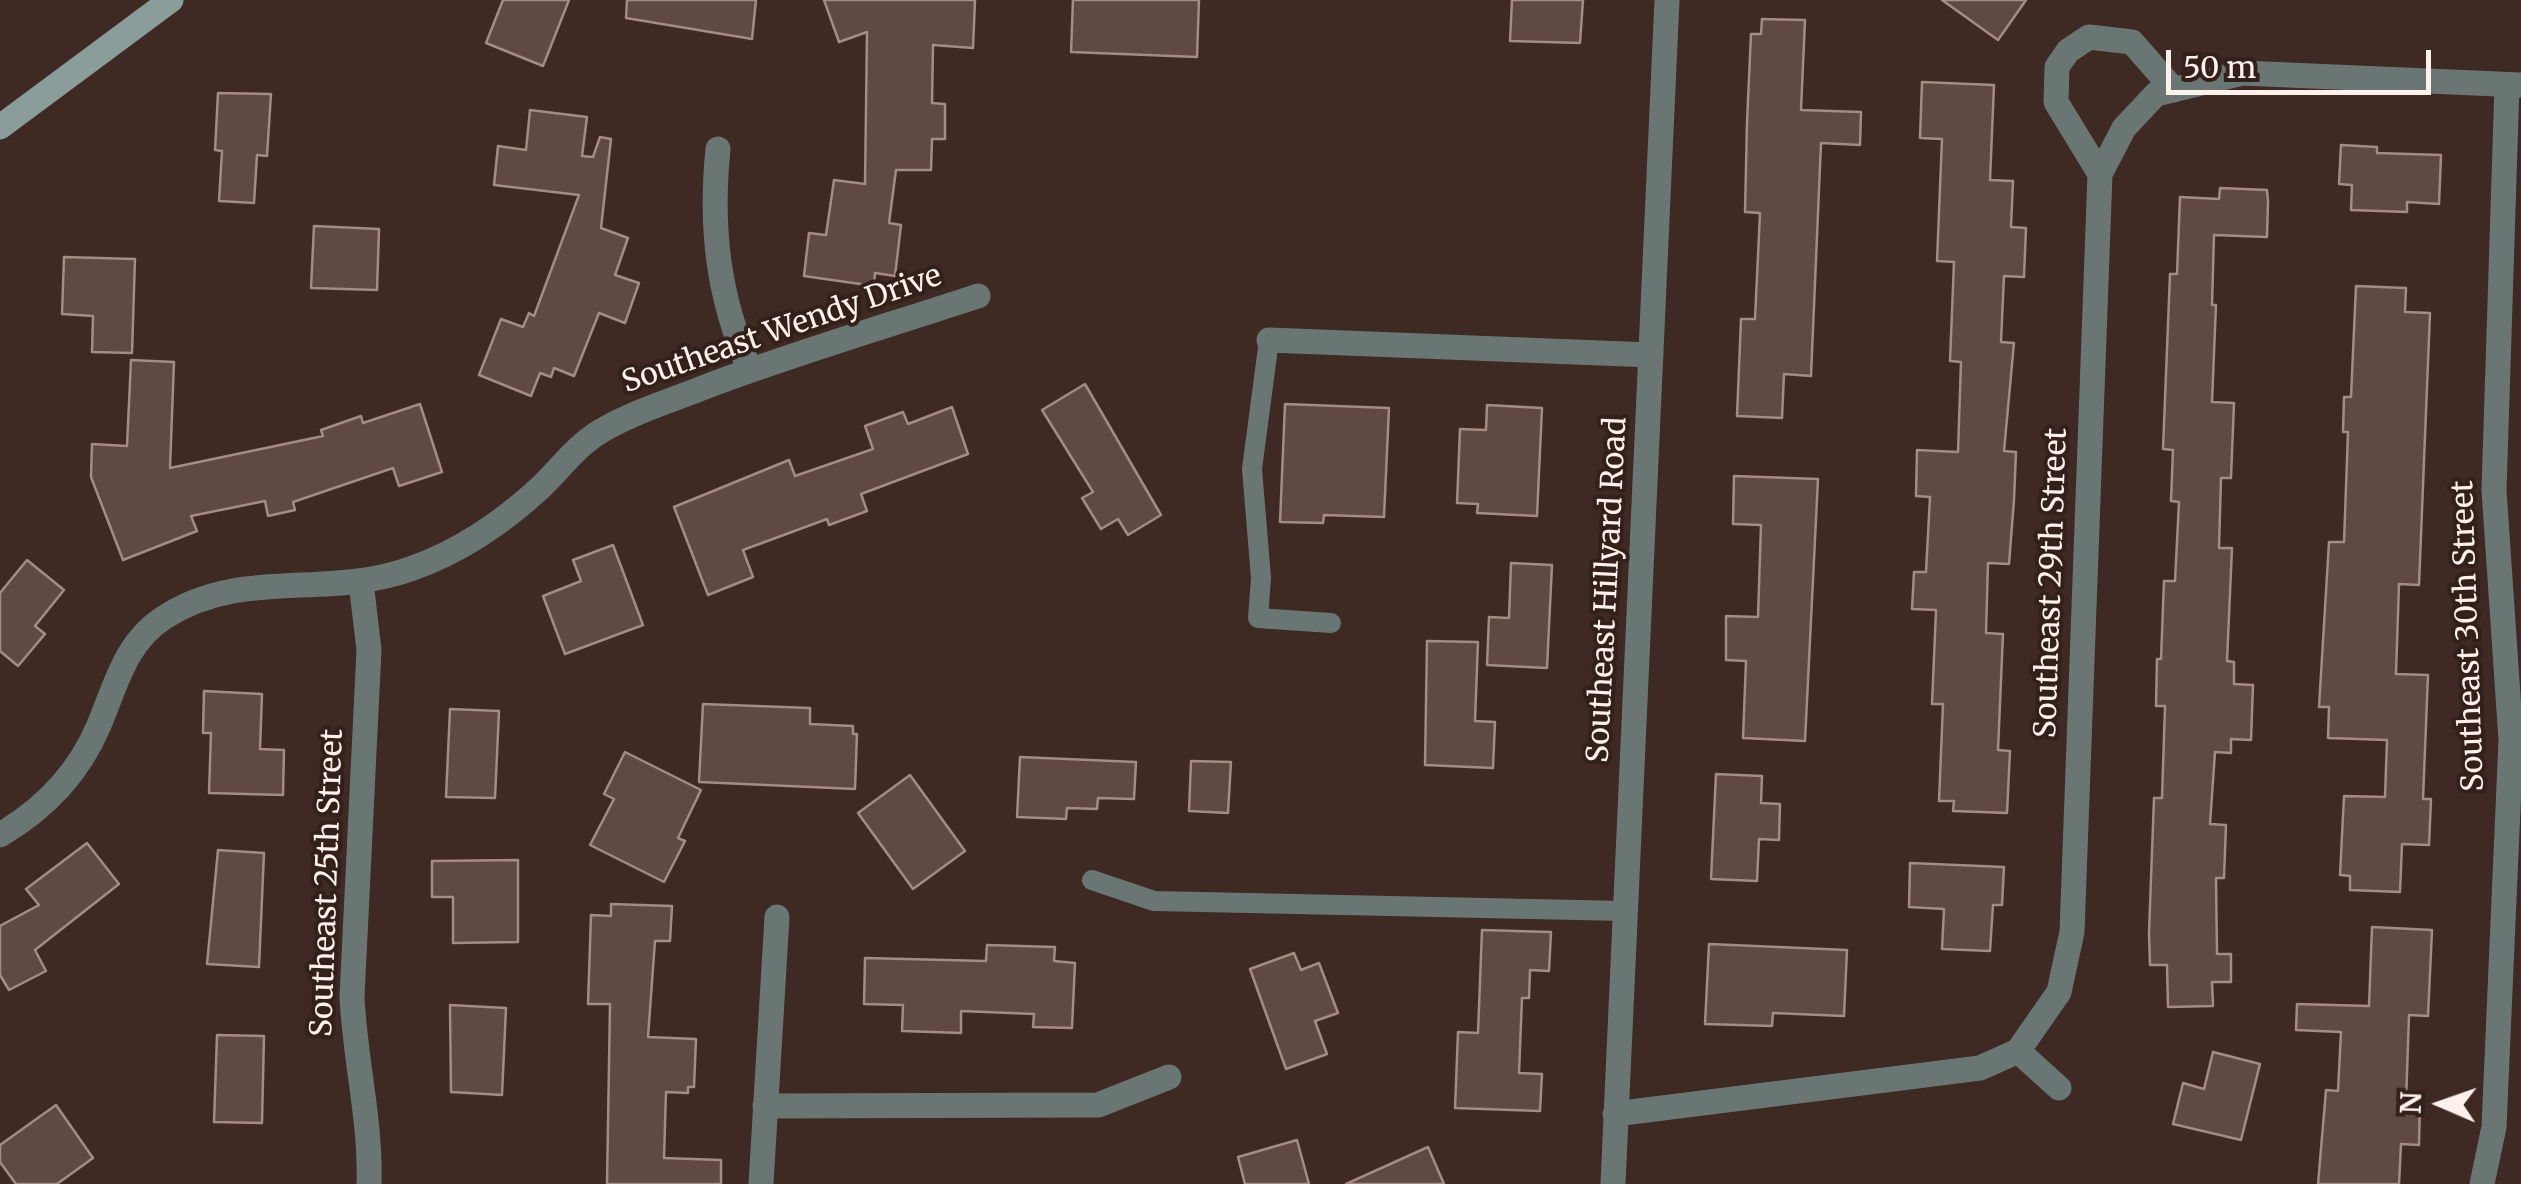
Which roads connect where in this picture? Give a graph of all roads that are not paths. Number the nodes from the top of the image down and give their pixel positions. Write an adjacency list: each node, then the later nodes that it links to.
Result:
1 (171, 0): 5 (main road)
2 (1667, 0): 10 (street, Southeast Hillyard Road)
3 (2514, 85): 4 (street); 26 (street, Southeast 30th Street)
4 (2174, 90): 7 (street, Southeast 29th Street); 7 (street)
5 (3, 118)
6 (718, 149): 11 (street)
7 (2100, 174): 18 (street, Southeast 29th Street)
8 (978, 296): 11 (street, Southeast Wendy Drive)
9 (1268, 340): 10 (street); 13 (lane)
10 (1652, 355): 16 (street, Southeast Hillyard Road)
11 (750, 370): 12 (street, Southeast Wendy Drive)
12 (361, 582): 14 (street, Southeast Wendy Drive); 23 (street, Southeast 25th Street)
13 (1330, 624)
14 (0, 835)
15 (1092, 880): 16 (lane)
16 (1625, 911): 22 (street, Southeast Hillyard Road)
17 (777, 917): 21 (street)
18 (2018, 1050): 20 (street); 22 (street)
19 (1169, 1077): 21 (street)
20 (2059, 1088)
21 (765, 1106): 24 (street)
22 (1615, 1114): 25 (street, Southeast Hillyard Road)
23 (369, 1184)
24 (762, 1184)
25 (1614, 1184)
26 (2482, 1184)

